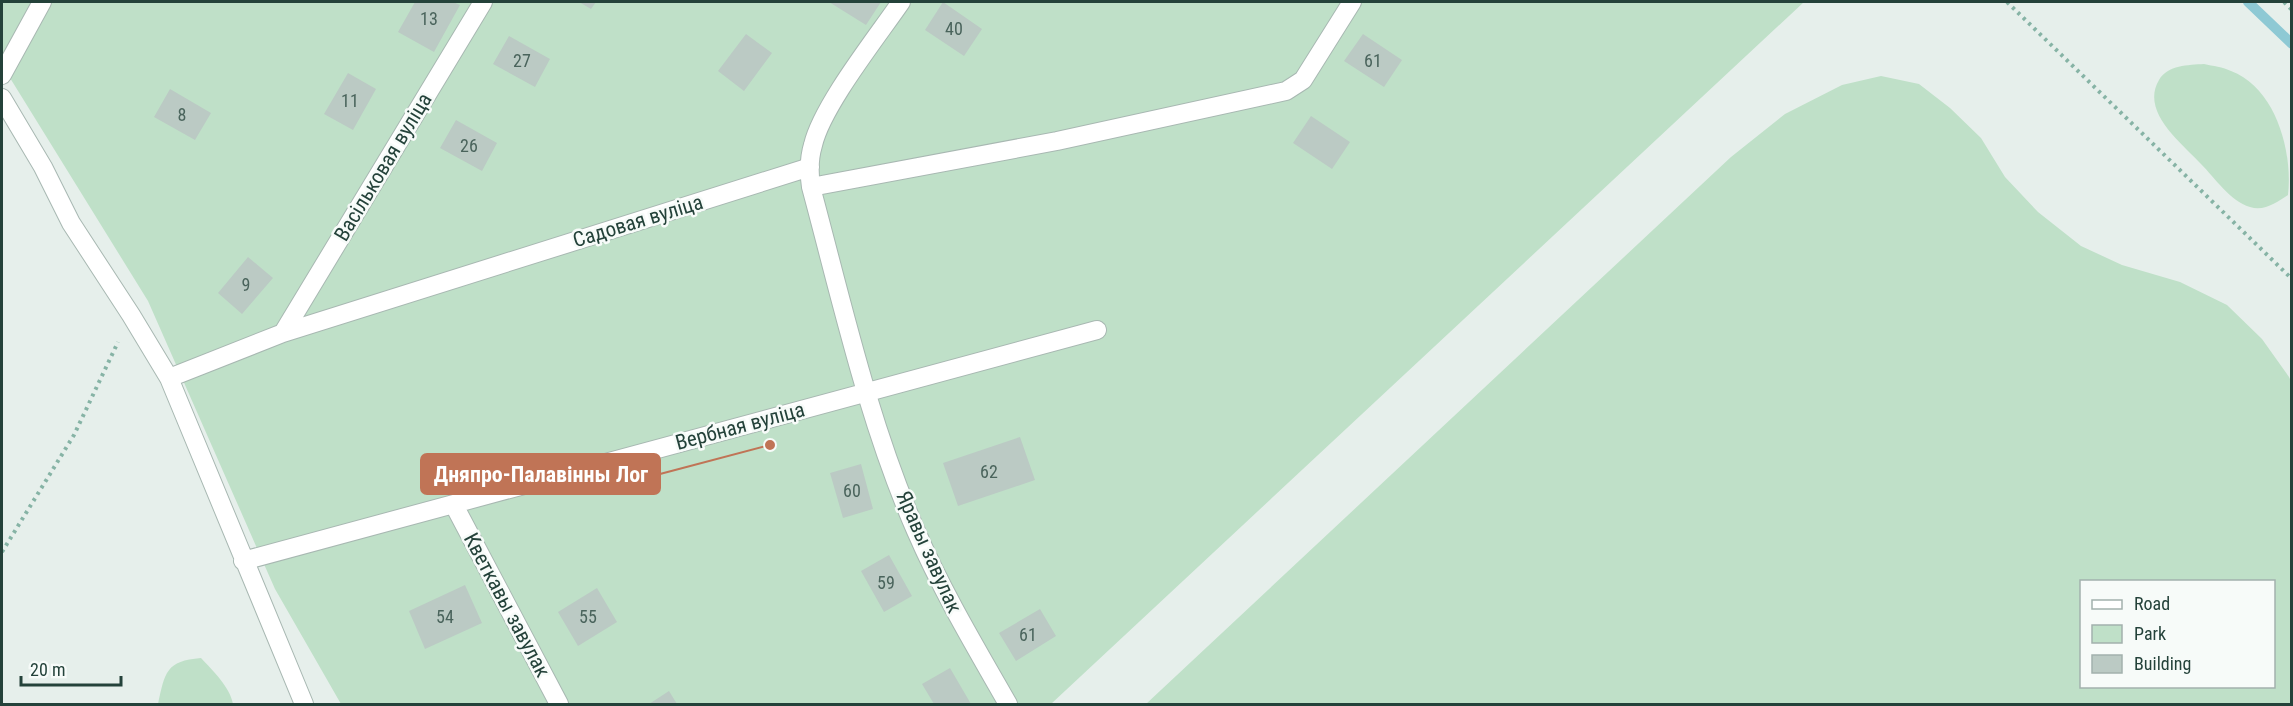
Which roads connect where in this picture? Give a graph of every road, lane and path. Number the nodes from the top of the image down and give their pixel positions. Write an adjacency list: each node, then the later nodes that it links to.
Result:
1 (42, 2): 8 (street)
2 (483, 2): 15 (street, Васільковая вуліца)
3 (901, 2): 10 (street)
4 (1352, 2): 11 (street)
5 (2007, 2): 12 (path)
6 (2284, 2): 7 (path)
7 (2292, 10)
8 (2, 75)
9 (2, 98): 13 (street)
10 (810, 167): 11 (street, Яравы завулак); 15 (street, Садовая вуліца)
11 (811, 187): 17 (street, Яравы завулак)
12 (2292, 279)
13 (131, 315): 16 (street); 19 (path)
14 (1098, 330): 17 (street, Вербная вуліца)
15 (283, 333): 16 (street, Садовая вуліца)
16 (169, 378): 20 (street)
17 (866, 392): 18 (street, Вербная вуліца); 23 (street, Яравы завулак)
18 (454, 505): 20 (street, Вербная вуліца); 22 (street, Кветкавы завулак)
19 (2, 552)
20 (243, 561): 21 (street)
21 (304, 705)
22 (559, 705)
23 (1008, 705)

